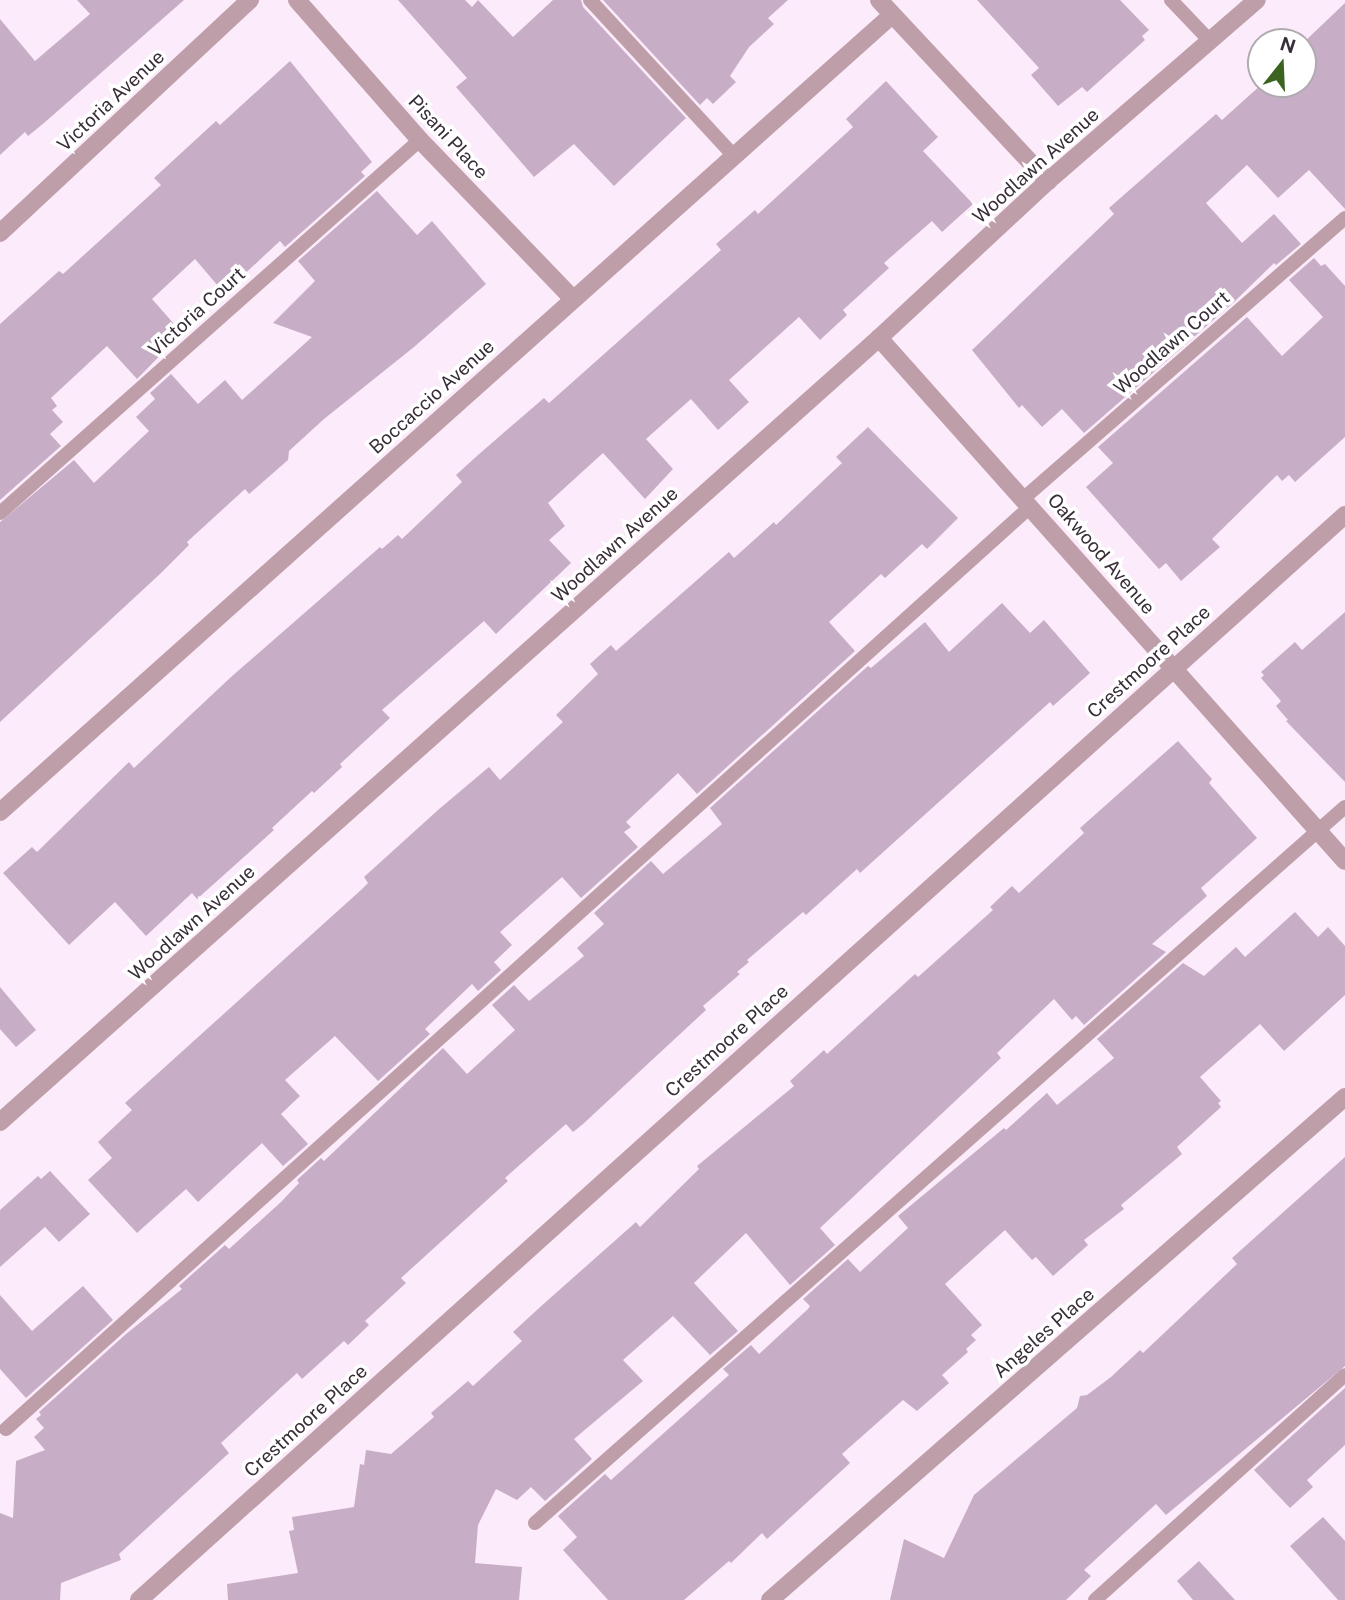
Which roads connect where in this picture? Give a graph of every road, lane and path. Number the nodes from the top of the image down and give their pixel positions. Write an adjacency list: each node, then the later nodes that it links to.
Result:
1 (250, 0): 13 (street, Victoria Avenue)
2 (297, 0): 9 (street, Pisani Place)
3 (590, 0): 10 (lane)
4 (879, 0): 7 (street)
5 (1171, 0): 8 (lane)
6 (1257, 0): 8 (street, Woodlawn Avenue)
7 (892, 15): 10 (street, Boccaccio Avenue); 11 (street)
8 (1210, 41): 11 (street, Woodlawn Avenue)
9 (420, 140): 14 (street, Pisani Place); 17 (lane, Victoria Court)
10 (734, 156): 14 (street, Boccaccio Avenue)
11 (1048, 181): 15 (street, Woodlawn Avenue)
12 (1345, 218): 16 (lane, Woodlawn Court)
13 (0, 233)
14 (573, 299): 21 (street, Boccaccio Avenue)
15 (879, 338): 16 (street, Oakwood Avenue); 25 (street, Woodlawn Avenue)
16 (1027, 502): 19 (street, Oakwood Avenue); 27 (lane, Woodlawn Court)
17 (0, 513)
18 (1345, 515): 19 (street, Crestmoore Place)
19 (1173, 668): 22 (street, Oakwood Avenue); 29 (street, Crestmoore Place)
20 (1345, 807): 22 (lane)
21 (0, 812)
22 (1319, 832): 23 (street, Oakwood Avenue); 28 (lane)
23 (1345, 861)
24 (1345, 1097): 30 (street, Angeles Place)
25 (0, 1122)
26 (1345, 1374): 31 (lane)
27 (6, 1429)
28 (535, 1523)
29 (139, 1600)
30 (770, 1600)
31 (1095, 1600)

